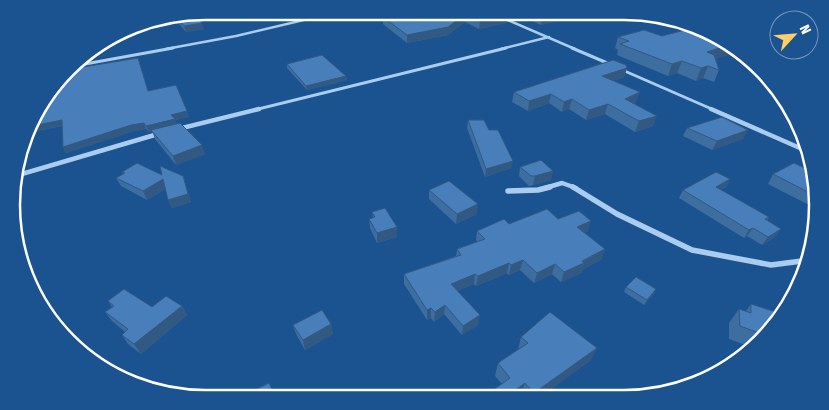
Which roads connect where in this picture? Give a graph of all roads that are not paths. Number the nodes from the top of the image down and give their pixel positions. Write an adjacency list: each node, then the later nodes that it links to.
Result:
1 (304, 20): 4 (street)
2 (508, 20): 3 (street)
3 (549, 37): 5 (street); 7 (street)
4 (85, 64)
5 (176, 129)
6 (166, 132): 8 (street)
7 (800, 148)
8 (23, 174)
9 (508, 190): 10 (street)
10 (800, 262)

